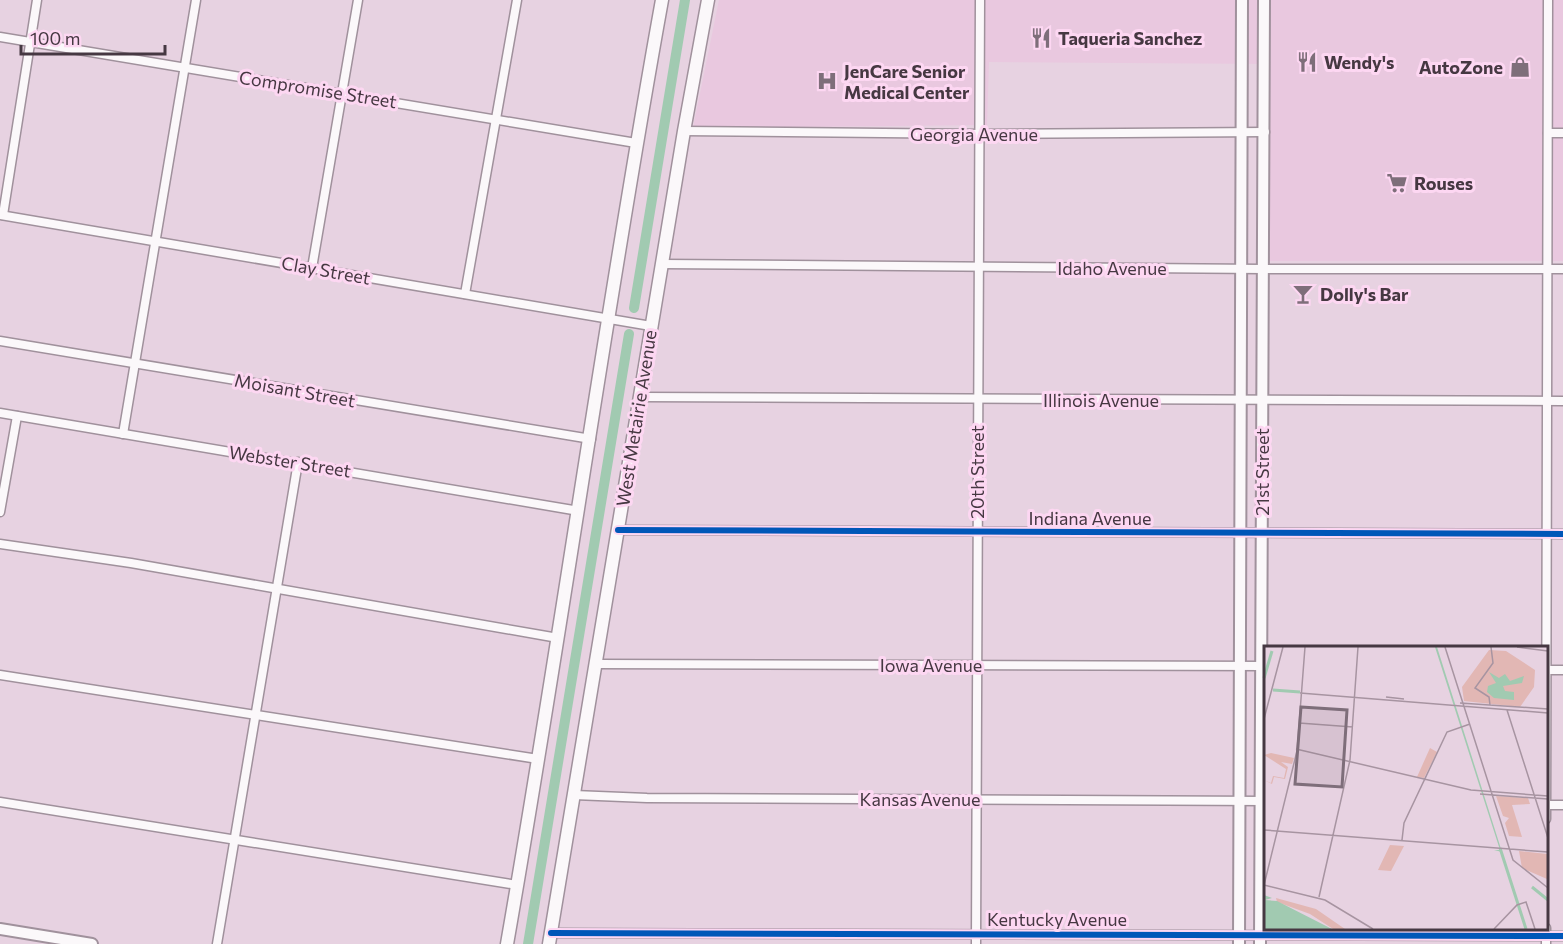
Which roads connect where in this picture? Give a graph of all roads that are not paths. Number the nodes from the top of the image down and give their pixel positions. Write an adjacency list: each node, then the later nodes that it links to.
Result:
1 (38, 0): 12 (street)
2 (196, 0): 13 (street)
3 (358, 0): 14 (street)
4 (517, 0): 15 (street)
5 (662, 0): 22 (main road)
6 (708, 0): 16 (main road, West Metairie Avenue)
7 (980, 0): 21 (street, 20th Street)
8 (1242, 0): 18 (street, 21st Street)
9 (1264, 0): 17 (street, 21st Street)
10 (1548, 0): 19 (street)
11 (0, 37): 12 (street, Compromise Street)
12 (31, 41): 13 (street, Compromise Street); 23 (street)
13 (185, 67): 14 (street, Compromise Street); 24 (street)
14 (342, 93): 15 (street, Compromise Street); 27 (street)
15 (496, 118): 22 (street, Compromise Street); 32 (street)
16 (684, 131): 21 (street, Georgia Avenue); 25 (main road, West Metairie Avenue)
17 (1264, 132): 18 (street, Georgia Avenue); 31 (street, 21st Street)
18 (1242, 133): 21 (street, Georgia Avenue); 30 (street, 21st Street)
19 (1548, 133): 20 (street); 28 (street)
20 (1563, 133)
21 (980, 134): 26 (street, 20th Street)
22 (636, 143): 33 (main road)
23 (1, 215): 24 (street, Clay Street)
24 (155, 243): 27 (street, Clay Street); 36 (street)
25 (662, 264): 26 (street, Idaho Avenue); 34 (main road, West Metairie Avenue)
26 (979, 267): 30 (street, Idaho Avenue); 38 (street, 20th Street)
27 (312, 268): 32 (street, Clay Street)
28 (1548, 268): 29 (street, Idaho Avenue); 31 (street, Idaho Avenue); 41 (street)
29 (1563, 268)
30 (1240, 269): 31 (street, Idaho Avenue); 39 (street, 21st Street)
31 (1263, 269): 40 (street, 21st Street)
32 (465, 294): 33 (street, Clay Street)
33 (610, 318): 34 (street, Clay Street); 46 (main road)
34 (651, 326): 37 (main road, West Metairie Avenue)
35 (0, 341): 36 (street, Moisant Street)
36 (135, 363): 45 (street); 46 (street, Moisant Street)
37 (640, 397): 38 (street, Illinois Avenue); 50 (main road, West Metairie Avenue)
38 (978, 400): 39 (street, Illinois Avenue); 51 (street, 20th Street)
39 (1239, 401): 40 (street, Illinois Avenue); 53 (street, 21st Street)
40 (1263, 401): 41 (street, Illinois Avenue); 52 (street, 21st Street)
41 (1547, 401): 42 (street, Illinois Avenue); 54 (street)
42 (1563, 401)
43 (0, 413): 44 (street, Webster Street)
44 (16, 416): 45 (street, Webster Street); 49 (street)
45 (123, 434): 47 (street, Webster Street)
46 (591, 439): 48 (main road)
47 (298, 462): 48 (street, Webster Street); 57 (street)
48 (579, 511): 58 (main road)
49 (0, 512)
50 (618, 530): 51 (street, Indiana Avenue); 60 (main road, West Metairie Avenue)
51 (977, 532): 53 (street, Indiana Avenue); 61 (street, 20th Street)
52 (1262, 533): 53 (street, Indiana Avenue); 54 (street, Indiana Avenue); 62 (street, 21st Street)
53 (1239, 534): 63 (street, 21st Street)
54 (1547, 534): 55 (street, Indiana Avenue); 59 (street)
55 (1563, 534)
56 (0, 544): 57 (street)
57 (276, 590): 58 (street); 65 (street)
58 (558, 638): 66 (main road)
59 (1547, 646)
60 (596, 664): 61 (street, Iowa Avenue); 67 (main road, West Metairie Avenue)
61 (977, 665): 63 (street, Iowa Avenue); 68 (street, 20th Street)
62 (1264, 666): 63 (street, Iowa Avenue); 70 (street, 21st Street)
63 (1238, 667): 69 (street, 21st Street)
64 (0, 675): 65 (street)
65 (255, 715): 66 (street); 72 (street)
66 (538, 759): 73 (main road)
67 (574, 795): 68 (street, Kansas Avenue); 79 (main road, West Metairie Avenue)
68 (976, 799): 69 (street, Kansas Avenue); 75 (street, 20th Street)
69 (1239, 801): 70 (street, Kansas Avenue); 80 (street, 21st Street)
70 (1263, 801): 81 (street, 21st Street)
71 (0, 802): 72 (street)
72 (234, 839): 73 (street); 83 (street)
73 (517, 885): 84 (main road)
74 (0, 929): 82 (street)
75 (976, 933): 76 (street, Kentucky Avenue); 80 (street, Kentucky Avenue); 86 (street, 20th Street)
76 (692, 934): 79 (street, Kentucky Avenue); 85 (street)
77 (1546, 936): 78 (street, Kentucky Avenue); 81 (street, Kentucky Avenue)
78 (1563, 936)
79 (550, 939)
80 (1239, 939): 81 (street, Kentucky Avenue)
81 (1260, 940)
82 (92, 944)
83 (217, 944)
84 (507, 944)
85 (691, 944)
86 (976, 944)

